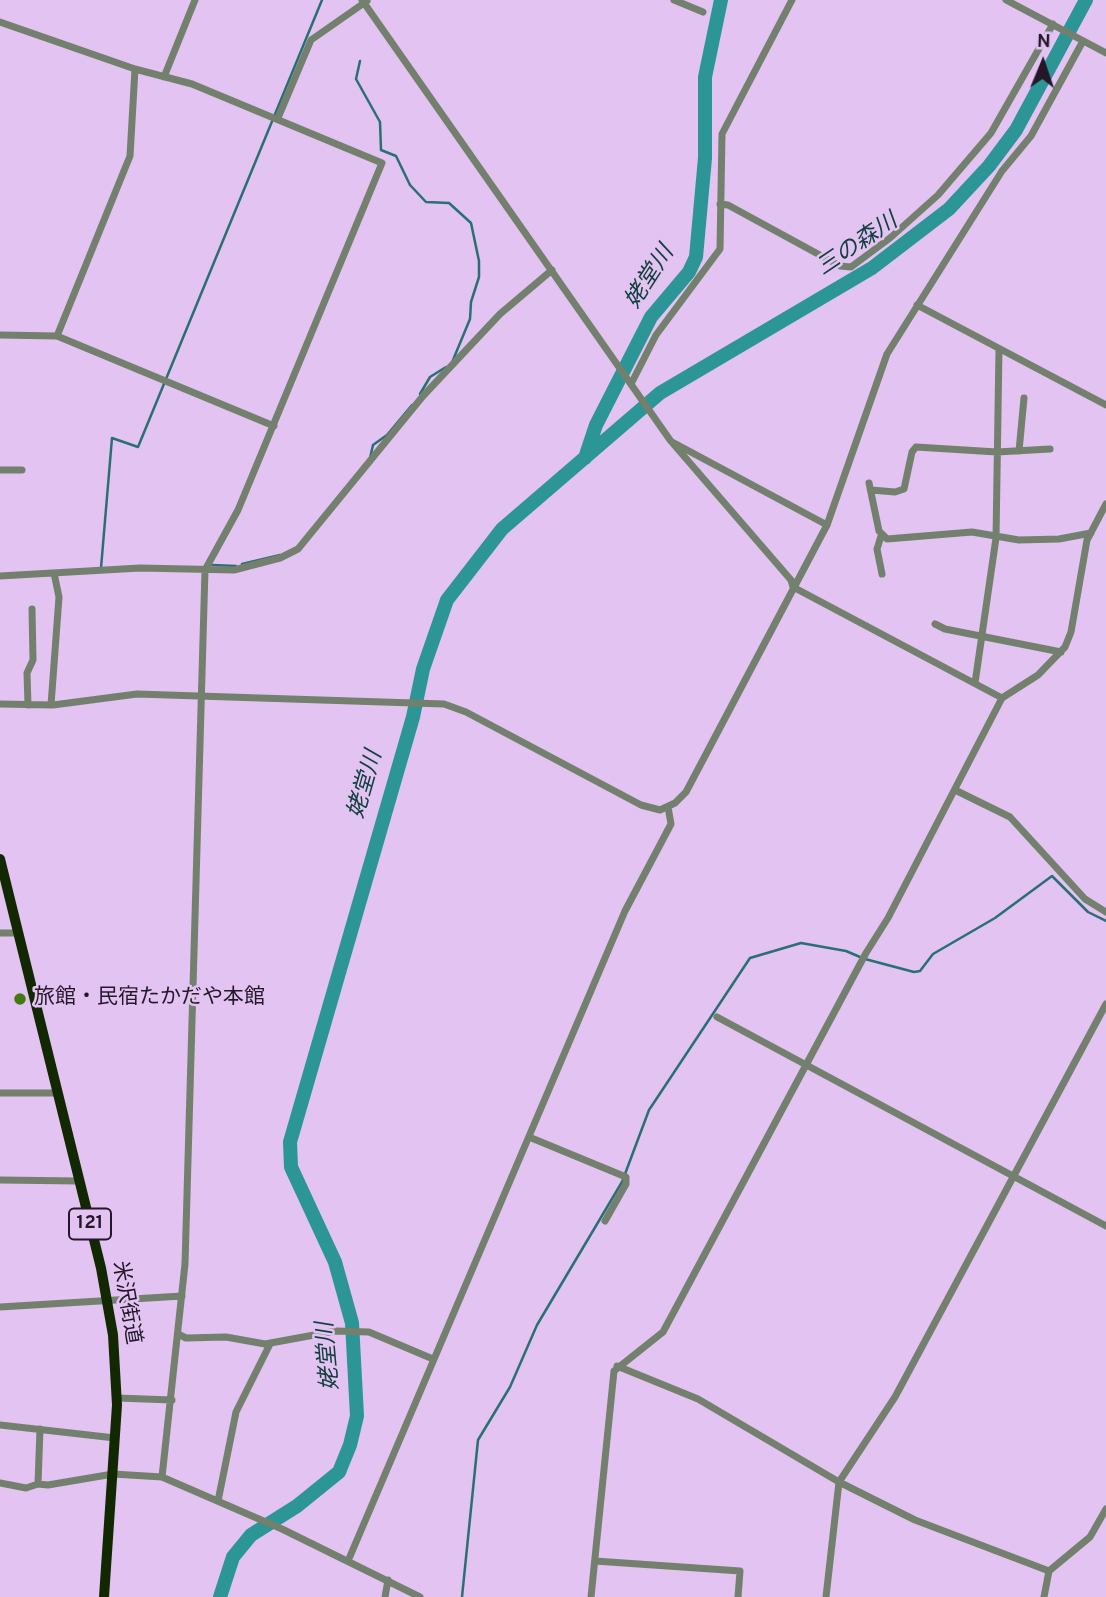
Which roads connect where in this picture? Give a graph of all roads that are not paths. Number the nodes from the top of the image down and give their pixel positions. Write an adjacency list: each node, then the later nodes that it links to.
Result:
1 (195, 0): 12 (street)
2 (674, 0): 6 (street)
3 (792, 0): 14 (street)
4 (1006, 0): 8 (street)
5 (365, 1): 13 (street); 15 (street)
6 (703, 12)
7 (0, 22): 11 (street)
8 (1055, 25): 9 (street); 14 (street)
9 (1080, 39): 10 (street); 16 (street)
10 (1106, 52)
11 (135, 69): 12 (street); 18 (street)
12 (164, 77): 13 (street)
13 (278, 118): 23 (street)
14 (720, 204): 20 (street)
15 (552, 270): 20 (street); 35 (street)
16 (916, 305): 19 (street); 31 (street)
17 (0, 335): 18 (street)
18 (57, 336): 23 (street)
19 (999, 349): 22 (street); 27 (street)
20 (630, 382): 24 (street)
21 (1024, 398): 26 (street)
22 (1106, 405)
23 (274, 426): 35 (street)
24 (673, 443): 31 (street); 39 (street)
25 (1050, 449): 26 (street)
26 (1019, 451): 27 (street)
27 (997, 452): 33 (street); 34 (street)
28 (0, 470): 29 (street)
29 (22, 470)
30 (1106, 504): 32 (street)
31 (827, 525): 39 (street)
32 (1091, 533): 34 (street); 43 (street)
33 (881, 536): 34 (street); 37 (street)
34 (996, 538): 42 (street)
35 (205, 570): 36 (street); 45 (street)
36 (54, 573): 38 (street); 49 (street)
37 (882, 574)
38 (0, 576)
39 (793, 587): 44 (street); 51 (street)
40 (32, 609): 48 (street)
41 (935, 624): 42 (street)
42 (983, 636): 43 (street); 44 (street)
43 (1061, 652): 46 (street)
44 (975, 683): 46 (street)
45 (202, 698): 49 (street); 51 (street); 67 (street)
46 (1002, 698): 50 (street)
47 (0, 704): 48 (street)
48 (27, 705): 49 (street)
49 (51, 705)
50 (955, 790): 53 (street); 58 (street)
51 (668, 807): 61 (street)
52 (0, 859): 55 (highway, 米沢街道 / 121)
53 (1106, 912)
54 (0, 933): 55 (street)
55 (18, 933): 60 (highway, 米沢街道 / 121)
56 (1106, 1004): 62 (street)
57 (717, 1017): 58 (street)
58 (806, 1066): 62 (street); 73 (street)
59 (0, 1093): 60 (street)
60 (57, 1093): 64 (highway, 米沢街道 / 121)
61 (529, 1137): 65 (street); 72 (street)
62 (1013, 1176): 66 (street); 81 (street)
63 (0, 1180): 64 (street)
64 (79, 1181): 68 (highway, 米沢街道 / 121)
65 (605, 1221)
66 (1106, 1226)
67 (182, 1296): 68 (street); 70 (street)
68 (107, 1300): 69 (street); 74 (highway, 米沢街道 / 121)
69 (0, 1307)
70 (178, 1334): 71 (street); 75 (street)
71 (270, 1344): 72 (street); 84 (street)
72 (433, 1359): 86 (street)
73 (617, 1366): 81 (street); 87 (street)
74 (117, 1398): 75 (street); 78 (highway, 米沢街道 / 121)
75 (172, 1400): 80 (street)
76 (0, 1425): 77 (street)
77 (40, 1429): 78 (street); 83 (street)
78 (115, 1437): 79 (highway, 米沢街道 / 121)
79 (113, 1474): 80 (street); 83 (street); 90 (highway, 米沢街道 / 121)
80 (162, 1477): 84 (street)
81 (839, 1482): 88 (street); 95 (street)
82 (0, 1483): 83 (street)
83 (38, 1484)
84 (218, 1501): 86 (street)
85 (1106, 1508): 88 (street)
86 (348, 1560): 89 (street)
87 (595, 1561): 93 (street); 94 (street)
88 (1048, 1571): 96 (street)
89 (388, 1580): 91 (street); 92 (street)
90 (104, 1597)
91 (385, 1597)
92 (420, 1597)
93 (591, 1597)
94 (738, 1597)
95 (826, 1597)
96 (1044, 1597)

